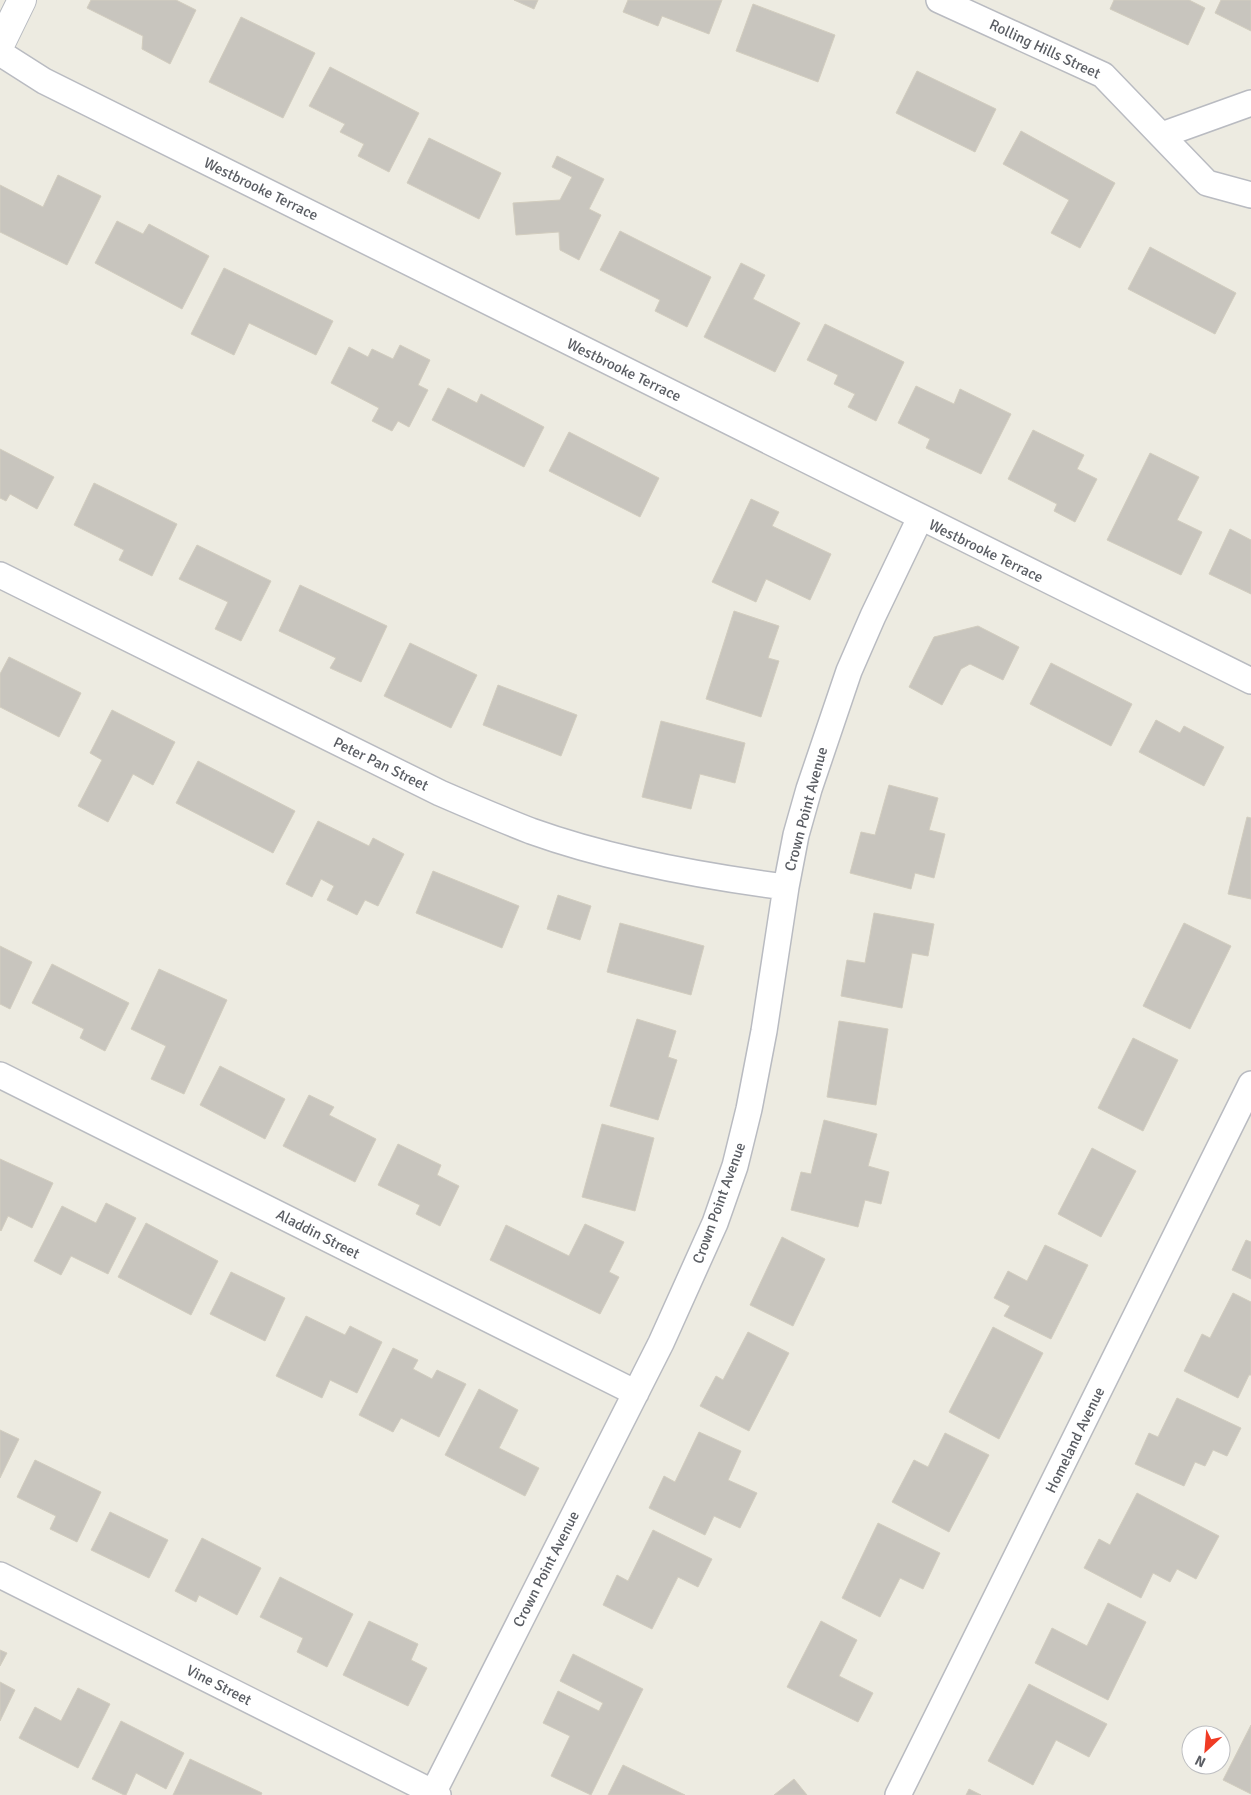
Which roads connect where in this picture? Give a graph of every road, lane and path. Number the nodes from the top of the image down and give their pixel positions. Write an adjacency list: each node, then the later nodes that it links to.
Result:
1 (22, 0): 3 (street)
2 (939, 0): 6 (street, Rolling Hills Street)
3 (0, 45)
4 (0, 53): 8 (street, Westbrooke Terrace)
5 (1251, 103): 6 (street)
6 (1162, 135): 7 (street, Rolling Hills Street)
7 (1251, 195)
8 (920, 518): 10 (street, Westbrooke Terrace); 11 (street, Crown Point Avenue)
9 (0, 575): 11 (street, Peter Pan Street)
10 (1251, 681)
11 (786, 887): 14 (street, Crown Point Avenue)
12 (0, 1076): 14 (street, Aladdin Street)
13 (1251, 1084): 17 (street, Homeland Avenue)
14 (636, 1393): 16 (street, Crown Point Avenue)
15 (0, 1575): 16 (street, Vine Street)
16 (434, 1794)
17 (898, 1795)

